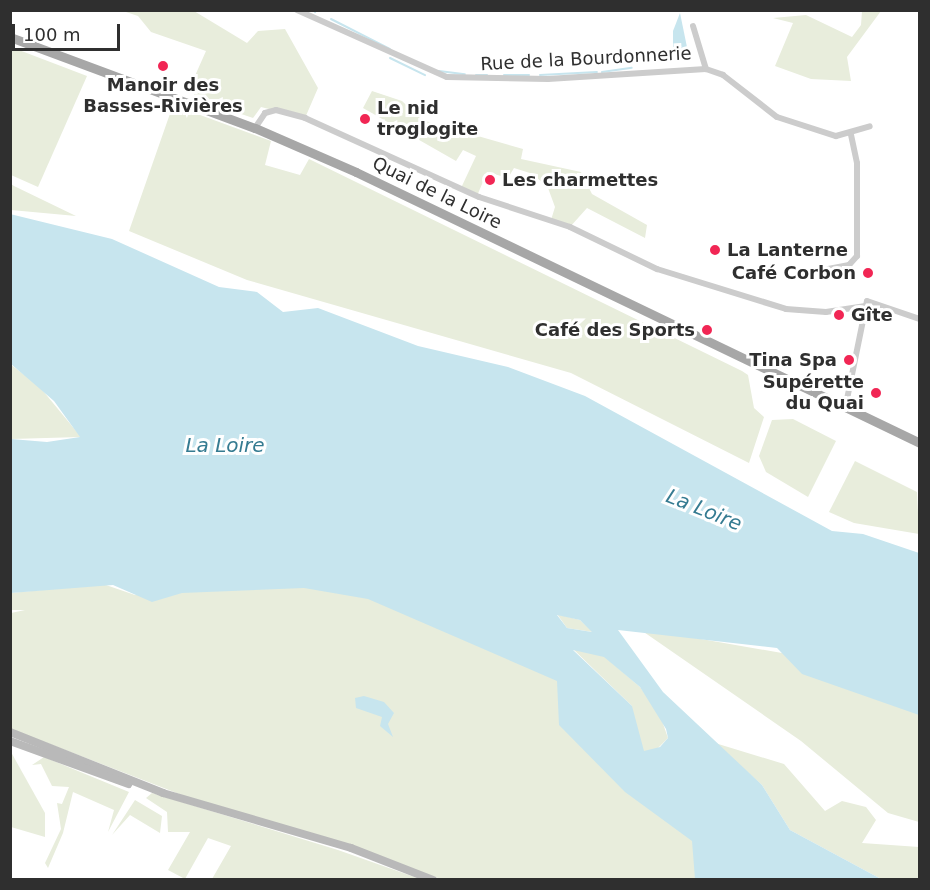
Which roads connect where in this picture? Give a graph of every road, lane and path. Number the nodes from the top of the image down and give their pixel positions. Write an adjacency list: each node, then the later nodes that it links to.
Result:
1 (297, 10): 4 (street, Rue de la Bourdonnerie)
2 (693, 26): 4 (street)
3 (10, 37): 6 (main road, Quai de la Loire)
4 (706, 69): 7 (street, Rue de la Bourdonnerie)
5 (870, 126): 7 (street)
6 (255, 128): 9 (street); 11 (main road, Quai de la Loire)
7 (851, 135): 8 (street)
8 (802, 274)
9 (867, 303): 10 (street); 11 (street)
10 (920, 319)
11 (841, 407): 12 (main road, Quai de la Loire)
12 (920, 443)
13 (10, 732): 15 (main road)
14 (10, 741): 15 (main road)
15 (163, 793): 16 (main road)
16 (433, 879)

